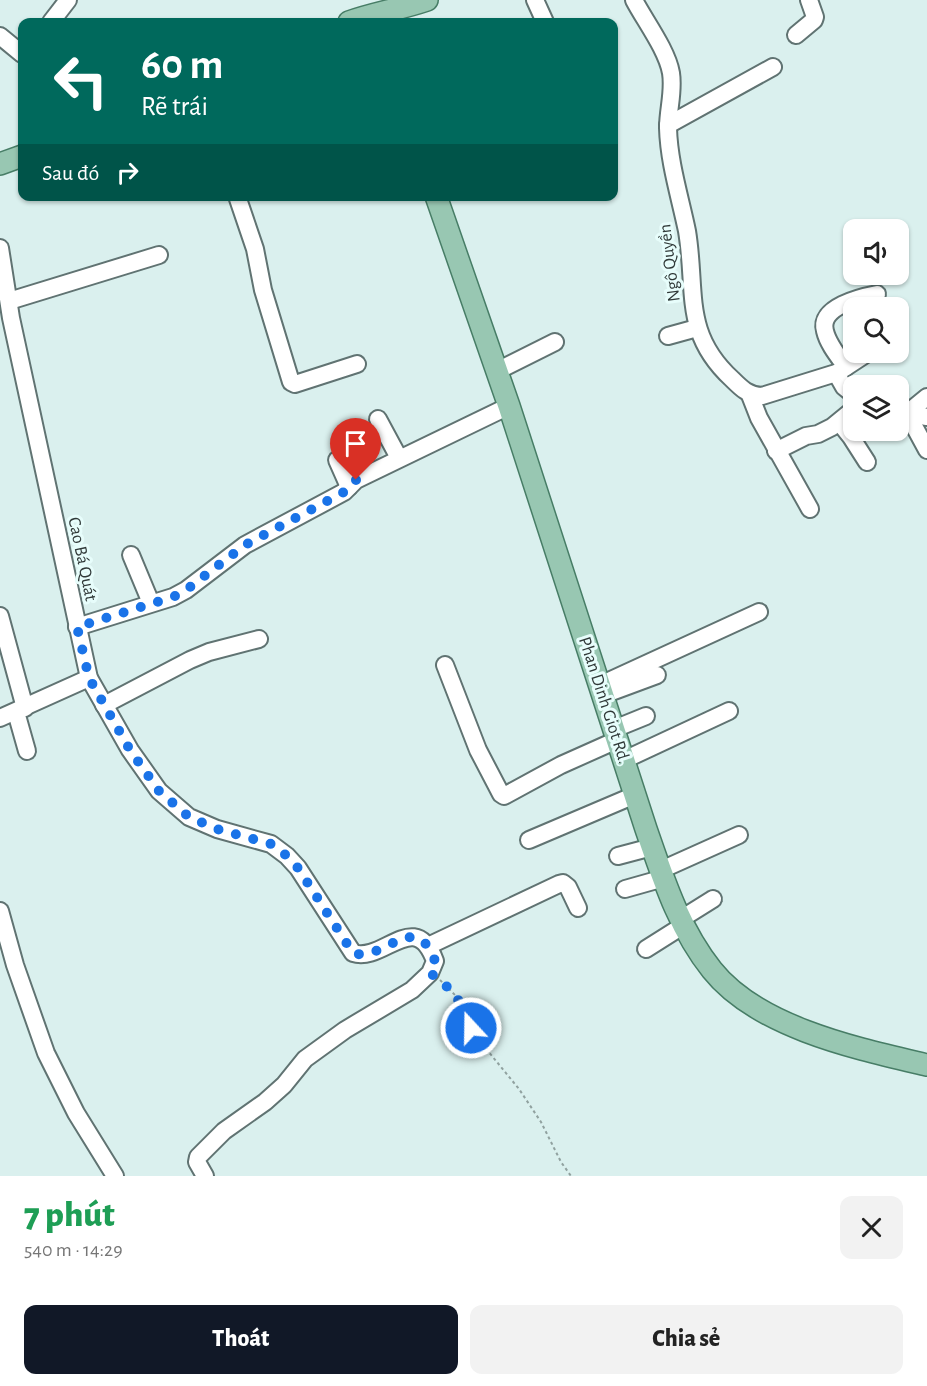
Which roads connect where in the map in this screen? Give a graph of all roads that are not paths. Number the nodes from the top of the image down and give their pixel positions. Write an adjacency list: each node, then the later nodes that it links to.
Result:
1 (68, 0): 7 (street)
2 (427, 0): 6 (main road)
3 (535, 0): 8 (street)
4 (634, 0): 13 (street, Ngô Quyền)
5 (809, 0): 9 (street)
6 (370, 15)
7 (54, 18)
8 (543, 18)
9 (796, 34)
10 (0, 36): 11 (street)
11 (18, 51)
12 (773, 67): 13 (street)
13 (668, 125): 24 (street, Ngô Quyền)
14 (18, 145): 15 (main road)
15 (0, 151)
16 (18, 157): 17 (main road)
17 (0, 164)
18 (239, 201): 28 (street)
19 (438, 201): 30 (main road, Phan Dinh Giot Rd.)
20 (0, 248): 23 (street, Cao Bá Quát)
21 (159, 255): 23 (street)
22 (877, 294): 29 (street)
23 (6, 310): 53 (street, Cao Bá Quát)
24 (697, 328): 25 (street); 32 (street, Ngô Quyền)
25 (668, 336)
26 (555, 342): 30 (street)
27 (852, 363): 29 (street)
28 (357, 364)
29 (841, 370): 31 (street); 32 (street)
30 (497, 371): 34 (main road, Phan Dinh Giot Rd.)
31 (843, 381)
32 (750, 395): 43 (street)
33 (927, 397): 35 (street)
34 (509, 406): 44 (street); 58 (main road, Phan Dinh Giot Rd.)
35 (909, 410)
36 (909, 415): 37 (street)
37 (927, 417)
38 (843, 418): 40 (street)
39 (378, 419): 44 (street)
40 (838, 422): 43 (street); 46 (street)
41 (909, 422): 42 (street)
42 (927, 450)
43 (776, 451): 48 (street)
44 (399, 458): 47 (street)
45 (337, 460): 47 (street)
46 (867, 462)
47 (349, 487): 50 (street)
48 (810, 509)
49 (131, 555): 50 (street)
50 (152, 603): 53 (street)
51 (759, 612): 58 (street)
52 (0, 616): 61 (street)
53 (77, 627): 57 (street, Cao Bá Quát)
54 (259, 639): 59 (street)
55 (445, 665): 63 (street)
56 (657, 675): 58 (street)
57 (89, 678): 59 (street, Cao Bá Quát); 61 (street)
58 (602, 690): 63 (main road, Phan Dinh Giot Rd.)
59 (104, 705): 77 (street, Cao Bá Quát)
60 (729, 711): 65 (street)
61 (14, 713): 64 (street)
62 (646, 716): 63 (street)
63 (616, 734): 65 (main road, Phan Dinh Giot Rd.)
64 (27, 751)
65 (624, 760): 66 (main road, Phan Dinh Giot Rd.)
66 (635, 795): 68 (street); 69 (main road, Phan Dinh Giot Rd.)
67 (739, 835): 71 (street)
68 (529, 840)
69 (652, 847): 70 (street); 71 (main road, Phan Dinh Giot Rd.)
70 (618, 856)
71 (662, 874): 72 (street); 76 (main road, Phan Dinh Giot Rd.)
72 (625, 889)
73 (713, 899): 76 (street)
74 (578, 908): 77 (street)
75 (0, 911): 80 (street)
76 (682, 922): 78 (street); 79 (main road, Phan Dinh Giot Rd.)
77 (428, 946): 81 (street)
78 (646, 949)
79 (927, 1065)
80 (115, 1176)
81 (205, 1176)

